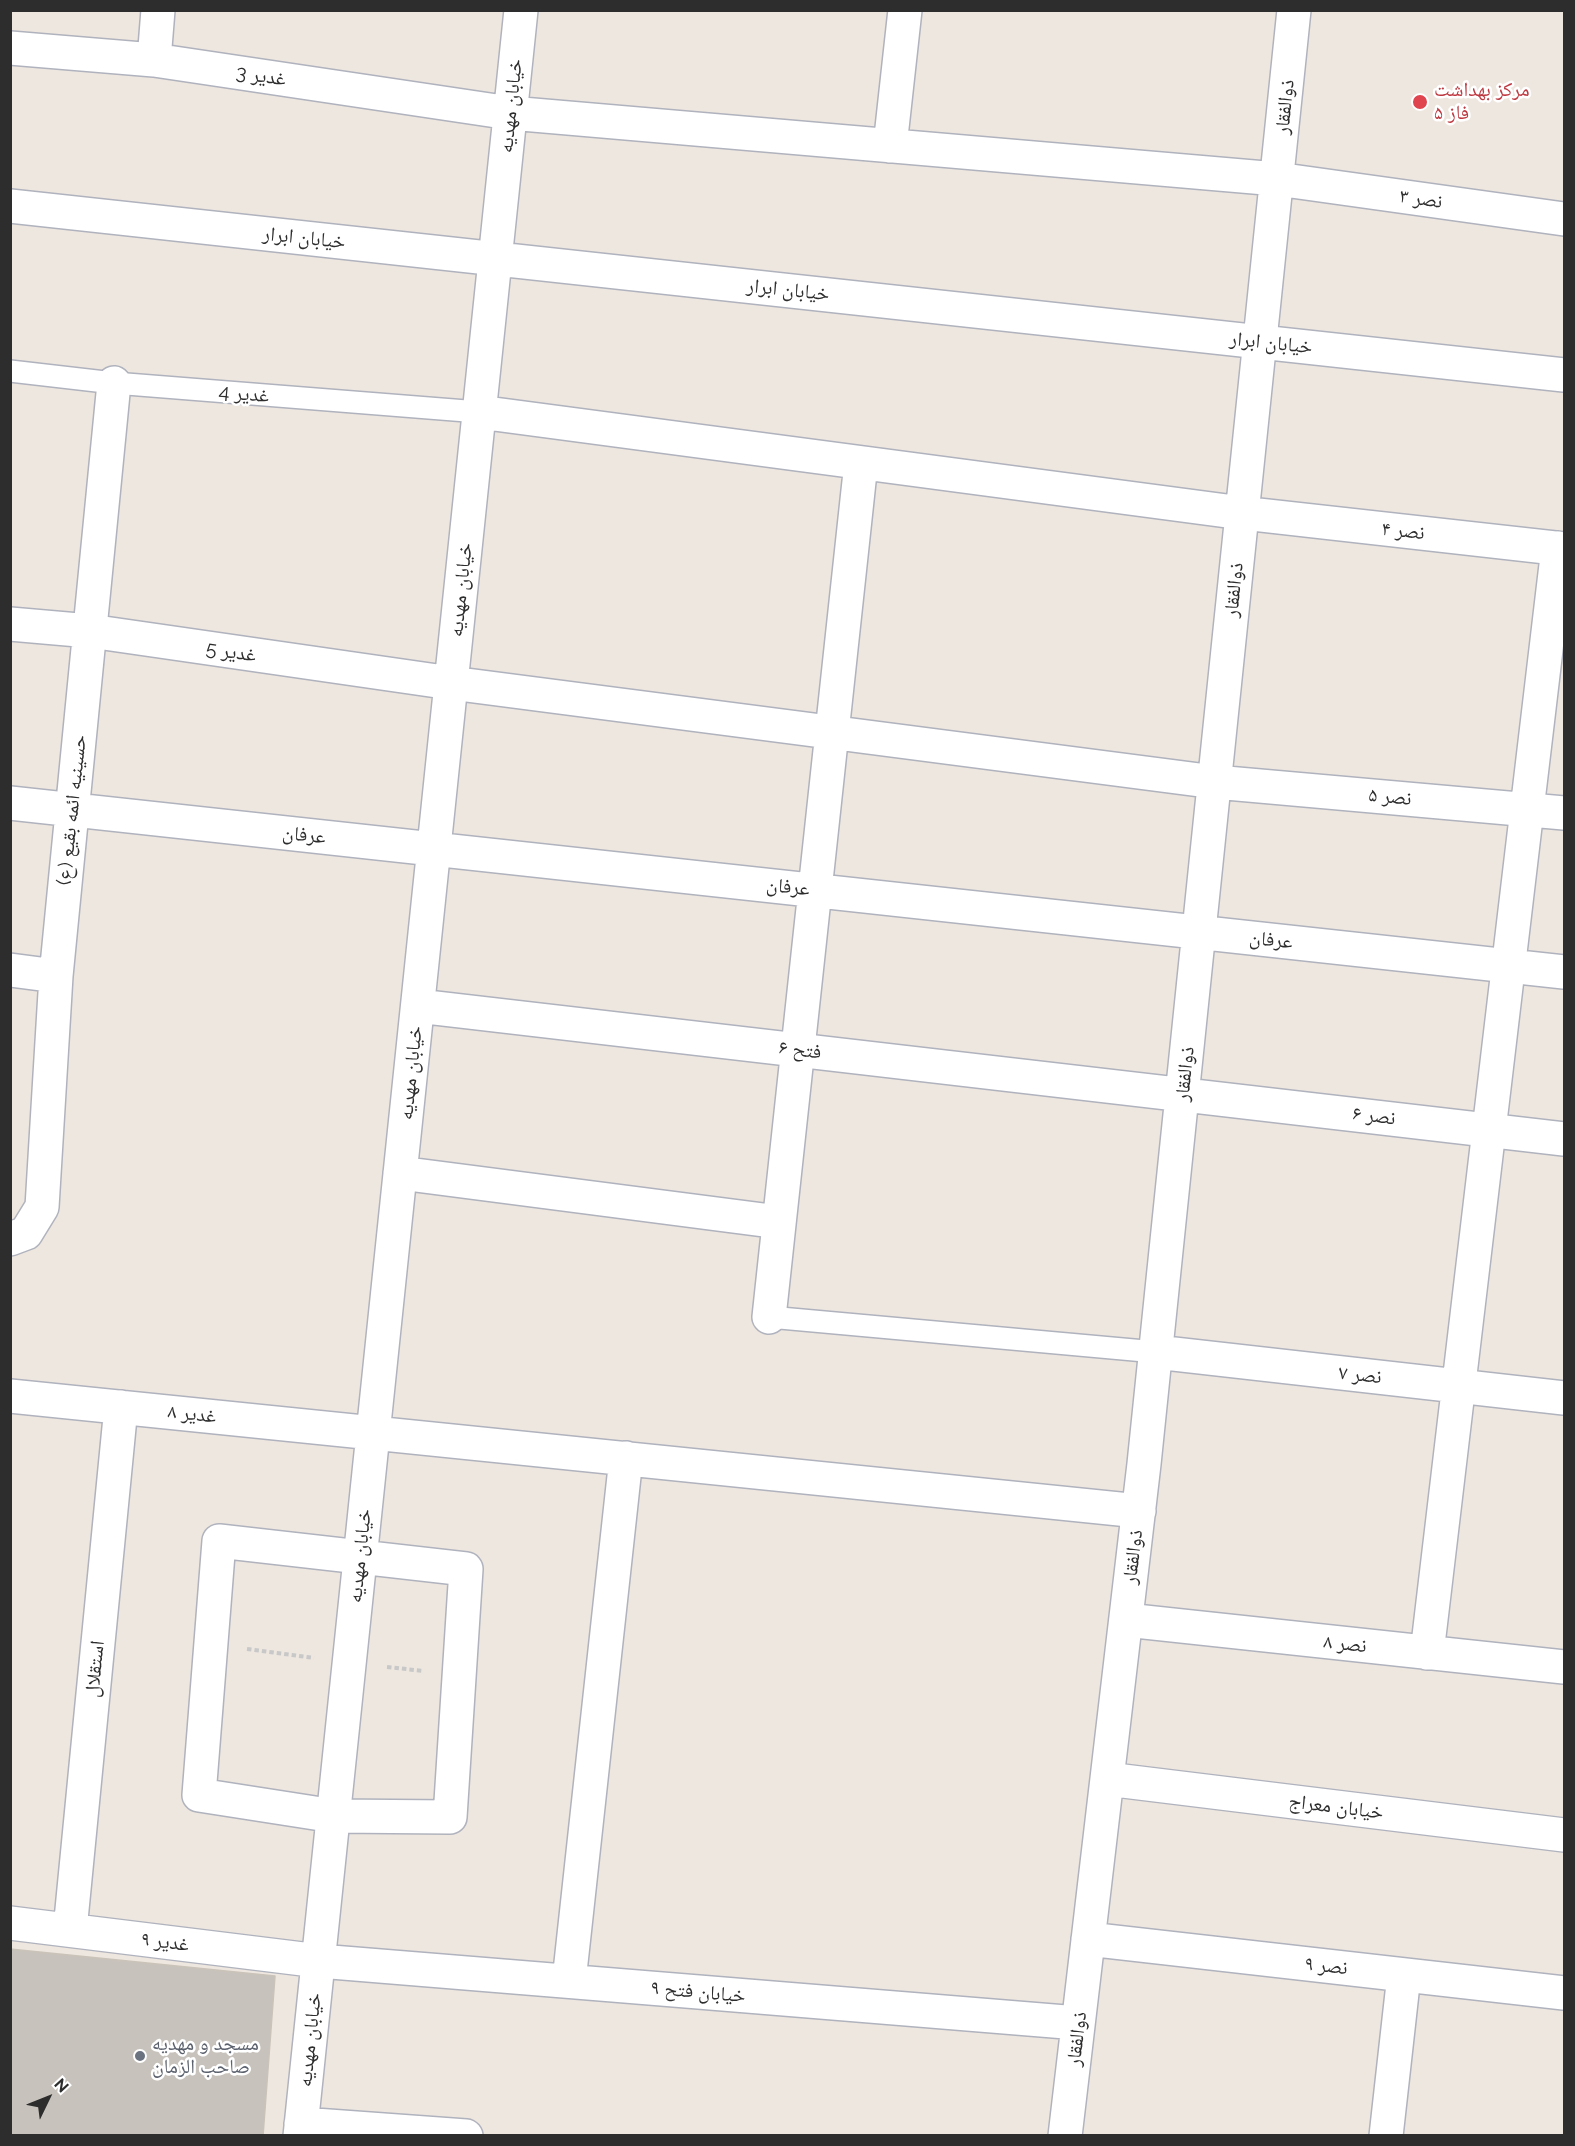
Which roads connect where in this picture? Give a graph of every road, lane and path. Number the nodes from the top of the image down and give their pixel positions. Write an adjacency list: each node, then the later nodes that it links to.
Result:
1 (158, 10): 6 (street)
2 (521, 10): 7 (street, خیابان مهدیه)
3 (905, 10): 8 (street)
4 (1294, 10): 9 (street, ذوالفقار)
5 (10, 48): 6 (street, غدیر 3)
6 (154, 60): 7 (street, غدیر 3)
7 (510, 113): 8 (street, غدیر 3); 12 (street, خیابان مهدیه)
8 (890, 146): 9 (street, نصر ۳)
9 (1277, 179): 11 (street, نصر ۳); 13 (street, ذوالفقار)
10 (10, 206): 12 (street, خیابان ابرار)
11 (1564, 219)
12 (495, 259): 13 (street, خیابان ابرار); 17 (street, خیابان مهدیه)
13 (1260, 342): 15 (street, خیابان ابرار); 19 (street, ذوالفقار)
14 (10, 371): 16 (lane, غدیر 4)
15 (1564, 375)
16 (114, 383): 17 (lane, غدیر 4); 22 (street, حسینیه ائمه بقیع (ع))
17 (479, 412): 18 (street, نصر ۴); 23 (street, خیابان مهدیه)
18 (861, 463): 19 (street, نصر ۴); 24 (street)
19 (1242, 513): 20 (street, نصر ۴); 25 (street, ذوالفقار)
20 (1561, 548): 28 (street)
21 (10, 624): 22 (street, غدیر 5)
22 (90, 631): 23 (street, غدیر 5); 27 (street, حسینیه ائمه بقیع (ع))
23 (451, 683): 24 (street, غدیر 5); 30 (street, خیابان مهدیه)
24 (832, 733): 25 (street, نصر ۵); 31 (street)
25 (1215, 782): 28 (street, نصر ۵); 32 (street, ذوالفقار)
26 (10, 803): 27 (street, عرفان)
27 (73, 809): 30 (street, عرفان); 36 (street, حسینیه ائمه بقیع (ع))
28 (1527, 809): 29 (street, نصر ۵); 33 (street)
29 (1564, 813)
30 (434, 849): 31 (street, عرفان); 37 (street, خیابان مهدیه)
31 (815, 890): 32 (street, عرفان); 38 (street)
32 (1199, 932): 33 (street, عرفان); 39 (street, ذوالفقار)
33 (1508, 966): 35 (street, عرفان); 40 (street)
34 (10, 970): 36 (street)
35 (1564, 972)
36 (56, 976): 44 (street, حسینیه ائمه بقیع (ع))
37 (418, 1006): 38 (street, فتح ۶); 42 (street, خیابان مهدیه)
38 (798, 1050): 39 (street, فتح ۶); 43 (street)
39 (1183, 1094): 40 (street, نصر ۶); 46 (street, ذوالفقار)
40 (1489, 1130): 41 (street, نصر ۶); 47 (street)
41 (1564, 1139)
42 (400, 1173): 43 (street); 51 (street, خیابان مهدیه)
43 (779, 1222): 45 (street)
44 (18, 1236)
45 (769, 1317): 46 (lane)
46 (1156, 1352): 47 (street, نصر ۷); 53 (street, ذوالفقار)
47 (1459, 1386): 49 (street, نصر ۷); 56 (street)
48 (10, 1396): 50 (street, غدیر ۸)
49 (1564, 1398)
50 (121, 1407): 51 (street, غدیر ۸); 62 (street, استقلال)
51 (373, 1432): 52 (street, غدیر ۸); 54 (street, خیابان مهدیه)
52 (626, 1458): 53 (street, غدیر ۸); 66 (street)
53 (1139, 1510): 55 (street, ذوالفقار)
54 (360, 1557): 59 (street, خیابان مهدیه); 59 (street); 59 (street)
55 (1126, 1620): 56 (street, نصر ۸); 58 (street, ذوالفقار)
56 (1427, 1653): 57 (street, نصر ۸)
57 (1564, 1667)
58 (1107, 1779): 60 (street, خیابان معراج); 63 (street, ذوالفقار)
59 (334, 1816): 64 (street, خیابان مهدیه)
60 (1564, 1835)
61 (10, 1923): 62 (street, غدیر ۹)
62 (70, 1930): 64 (street, غدیر ۹)
63 (1088, 1939): 65 (street, نصر ۹); 68 (street, ذوالفقار)
64 (319, 1961): 66 (street, خیابان فتح ۹); 69 (street, خیابان مهدیه)
65 (1404, 1975): 67 (street, نصر ۹); 72 (street)
66 (569, 1981): 68 (street, خیابان فتح ۹)
67 (1564, 1993)
68 (1078, 2023): 71 (street, ذوالفقار)
69 (301, 2130): 70 (street)
70 (466, 2136)
71 (1065, 2136)
72 (1386, 2136)

